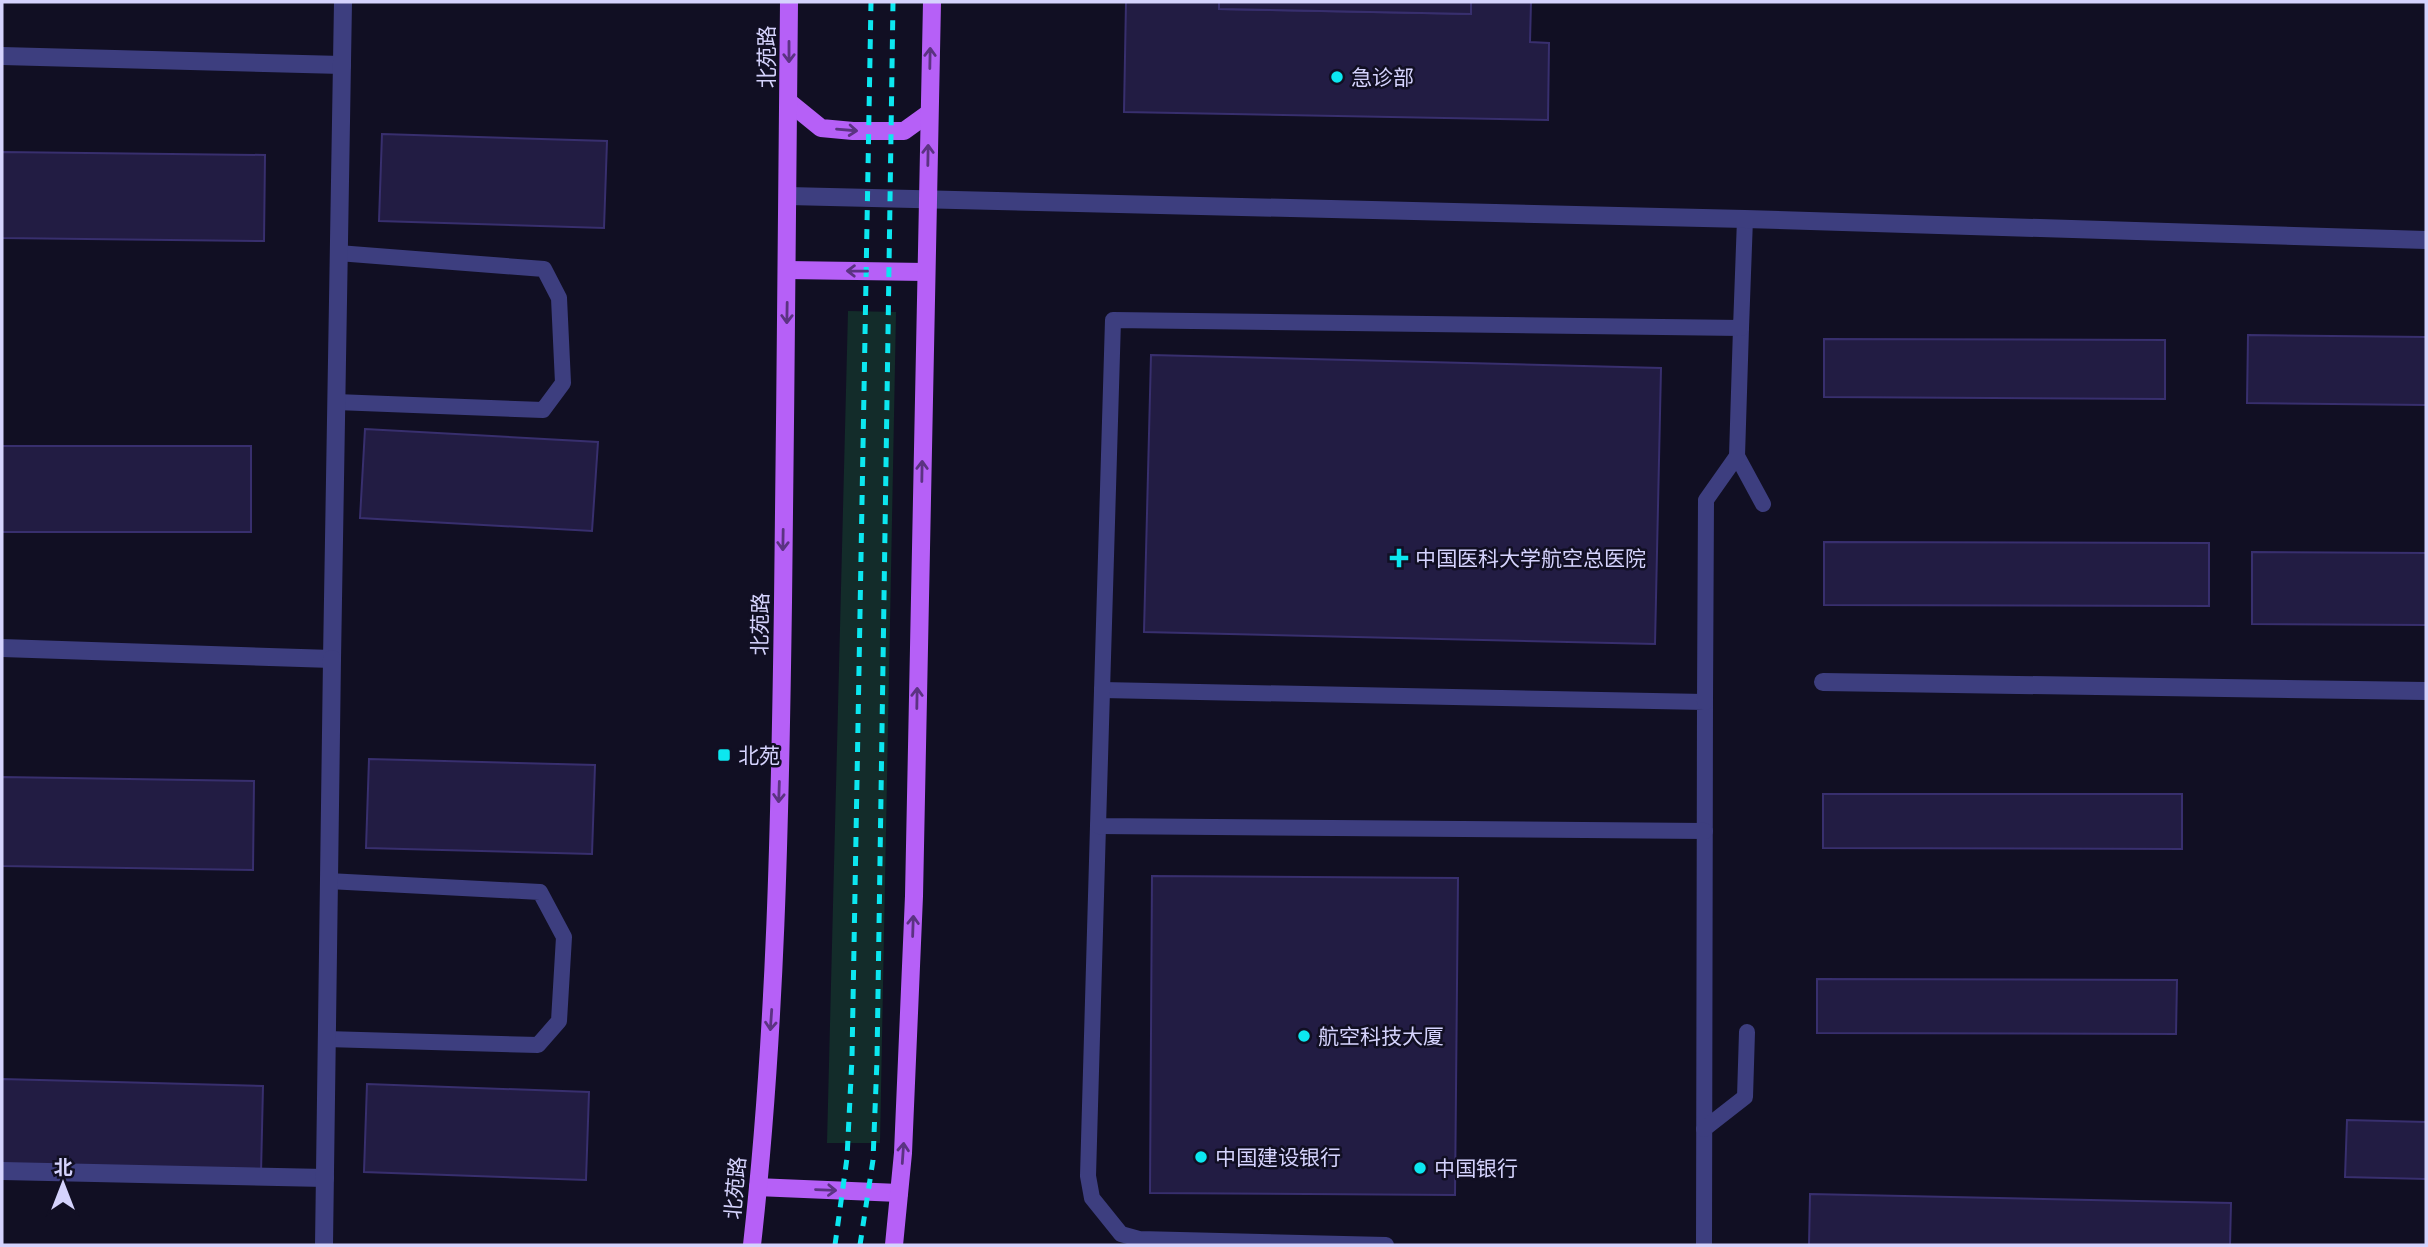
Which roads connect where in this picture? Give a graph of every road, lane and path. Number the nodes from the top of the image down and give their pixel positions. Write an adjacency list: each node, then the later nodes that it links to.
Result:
1 (343, 2): 5 (street)
2 (789, 2): 6 (main road, 北苑路, one-way to 6)
3 (932, 2): 7 (main road, one-way to 3)
4 (2, 56): 5 (street)
5 (342, 65): 12 (street)
6 (789, 102): 7 (main road, one-way to 7); 8 (main road, 北苑路)
7 (929, 113): 9 (main road, one-way to 7)
8 (788, 196): 9 (street); 13 (main road, 北苑路)
9 (927, 197): 10 (street); 14 (main road)
10 (1745, 219): 11 (street); 15 (lane)
11 (2426, 240)
12 (338, 253): 16 (street); 16 (lane)
13 (787, 270): 14 (main road, one-way to 13); 33 (main road, 北苑路, one-way to 33)
14 (926, 272): 34 (main road, one-way to 14)
15 (1741, 328): 17 (lane); 22 (lane)
16 (335, 402): 20 (street)
17 (1737, 456): 18 (lane); 24 (lane)
18 (1763, 504)
19 (2, 648): 20 (street)
20 (332, 659): 27 (street)
21 (1823, 682): 23 (street)
22 (1102, 690): 24 (lane); 25 (lane)
23 (2426, 691)
24 (1705, 702): 26 (lane)
25 (1098, 827): 26 (lane); 38 (lane)
26 (1705, 831): 30 (lane)
27 (328, 881): 29 (street); 29 (lane)
28 (1747, 1032): 30 (lane)
29 (327, 1039): 32 (street)
30 (1704, 1129): 39 (lane)
31 (2, 1171): 32 (street)
32 (325, 1178): 35 (street)
33 (758, 1187): 34 (main road, one-way to 34); 36 (main road, 北苑路)
34 (900, 1193): 37 (main road)
35 (324, 1245)
36 (752, 1245)
37 (894, 1245)
38 (1386, 1245)
39 (1704, 1245)

